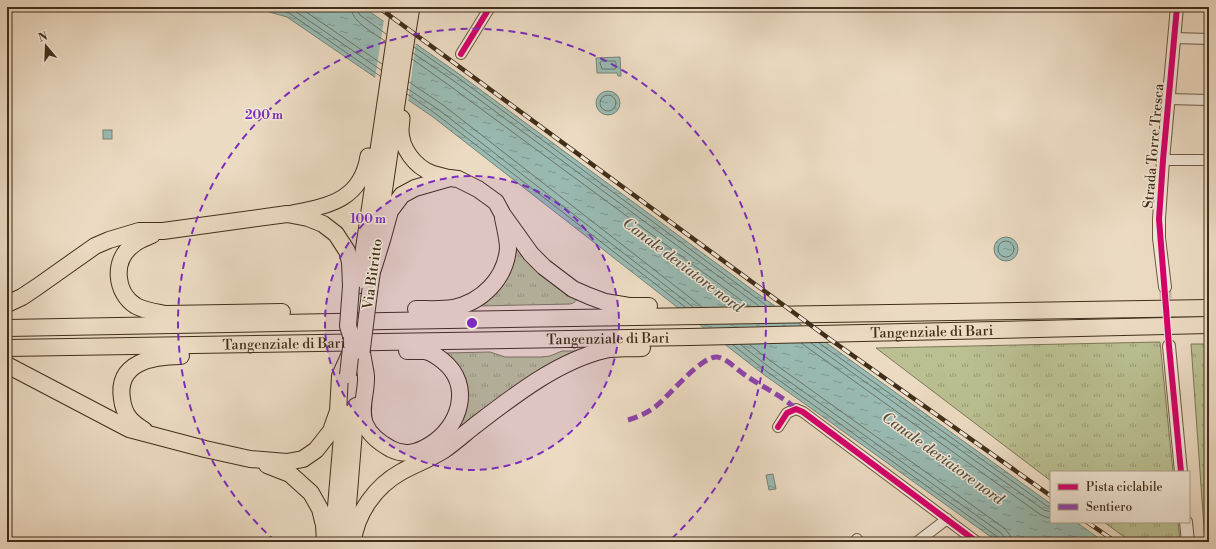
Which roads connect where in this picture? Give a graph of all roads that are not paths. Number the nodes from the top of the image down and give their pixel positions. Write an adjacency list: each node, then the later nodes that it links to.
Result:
1 (392, 7): 16 (main road)
2 (398, 7): 15 (main road, Via Bitritto)
3 (412, 7): 15 (main road, Via Bitritto)
4 (419, 7): 14 (main road)
5 (490, 7): 9 (street)
6 (1177, 7): 7 (street, Strada Torre Tresca)
7 (1174, 38): 8 (street); 10 (street, Strada Torre Tresca)
8 (1209, 39)
9 (461, 54)
10 (1168, 99): 11 (street); 12 (street, Strada Torre Tresca)
11 (1209, 100)
12 (1163, 160): 13 (street); 21 (street, Strada Torre Tresca)
13 (1209, 160)
14 (450, 178): 17 (highway); 19 (highway)
15 (379, 183): 19 (main road, Via Bitritto); 20 (main road, Via Bitritto)
16 (287, 214): 18 (highway); 20 (highway)
17 (503, 215): 24 (highway); 25 (highway)
18 (163, 231): 22 (highway); 26 (highway)
19 (373, 269): 20 (main road, Via Bitritto)
20 (360, 287): 31 (highway, bridge)
21 (1165, 287)
22 (7, 304)
23 (1209, 308): 24 (highway, Tangenziale di Bari)
24 (672, 311): 25 (highway, Tangenziale di Bari)
25 (386, 321): 26 (highway, Tangenziale di Bari)
26 (334, 322): 28 (highway, Tangenziale di Bari)
27 (1206, 326): 29 (highway, Tangenziale di Bari)
28 (7, 328)
29 (690, 337): 31 (highway, Tangenziale di Bari); 45 (highway)
30 (285, 344): 31 (highway, Tangenziale di Bari); 33 (highway, Tangenziale di Bari); 37 (highway)
31 (358, 346): 31 (highway); 35 (highway, bridge); 38 (highway)
32 (1169, 346): 39 (street)
33 (7, 348)
34 (7, 365): 37 (highway)
35 (354, 375): 43 (highway); 44 (highway)
36 (778, 427): 40 (street)
37 (152, 435): 38 (highway)
38 (250, 459): 42 (highway)
39 (1181, 471)
40 (947, 519): 46 (street); 47 (street)
41 (1186, 523): 48 (street)
42 (325, 542)
43 (333, 542)
44 (345, 542)
45 (353, 542)
46 (917, 542)
47 (977, 542)
48 (1188, 542)

